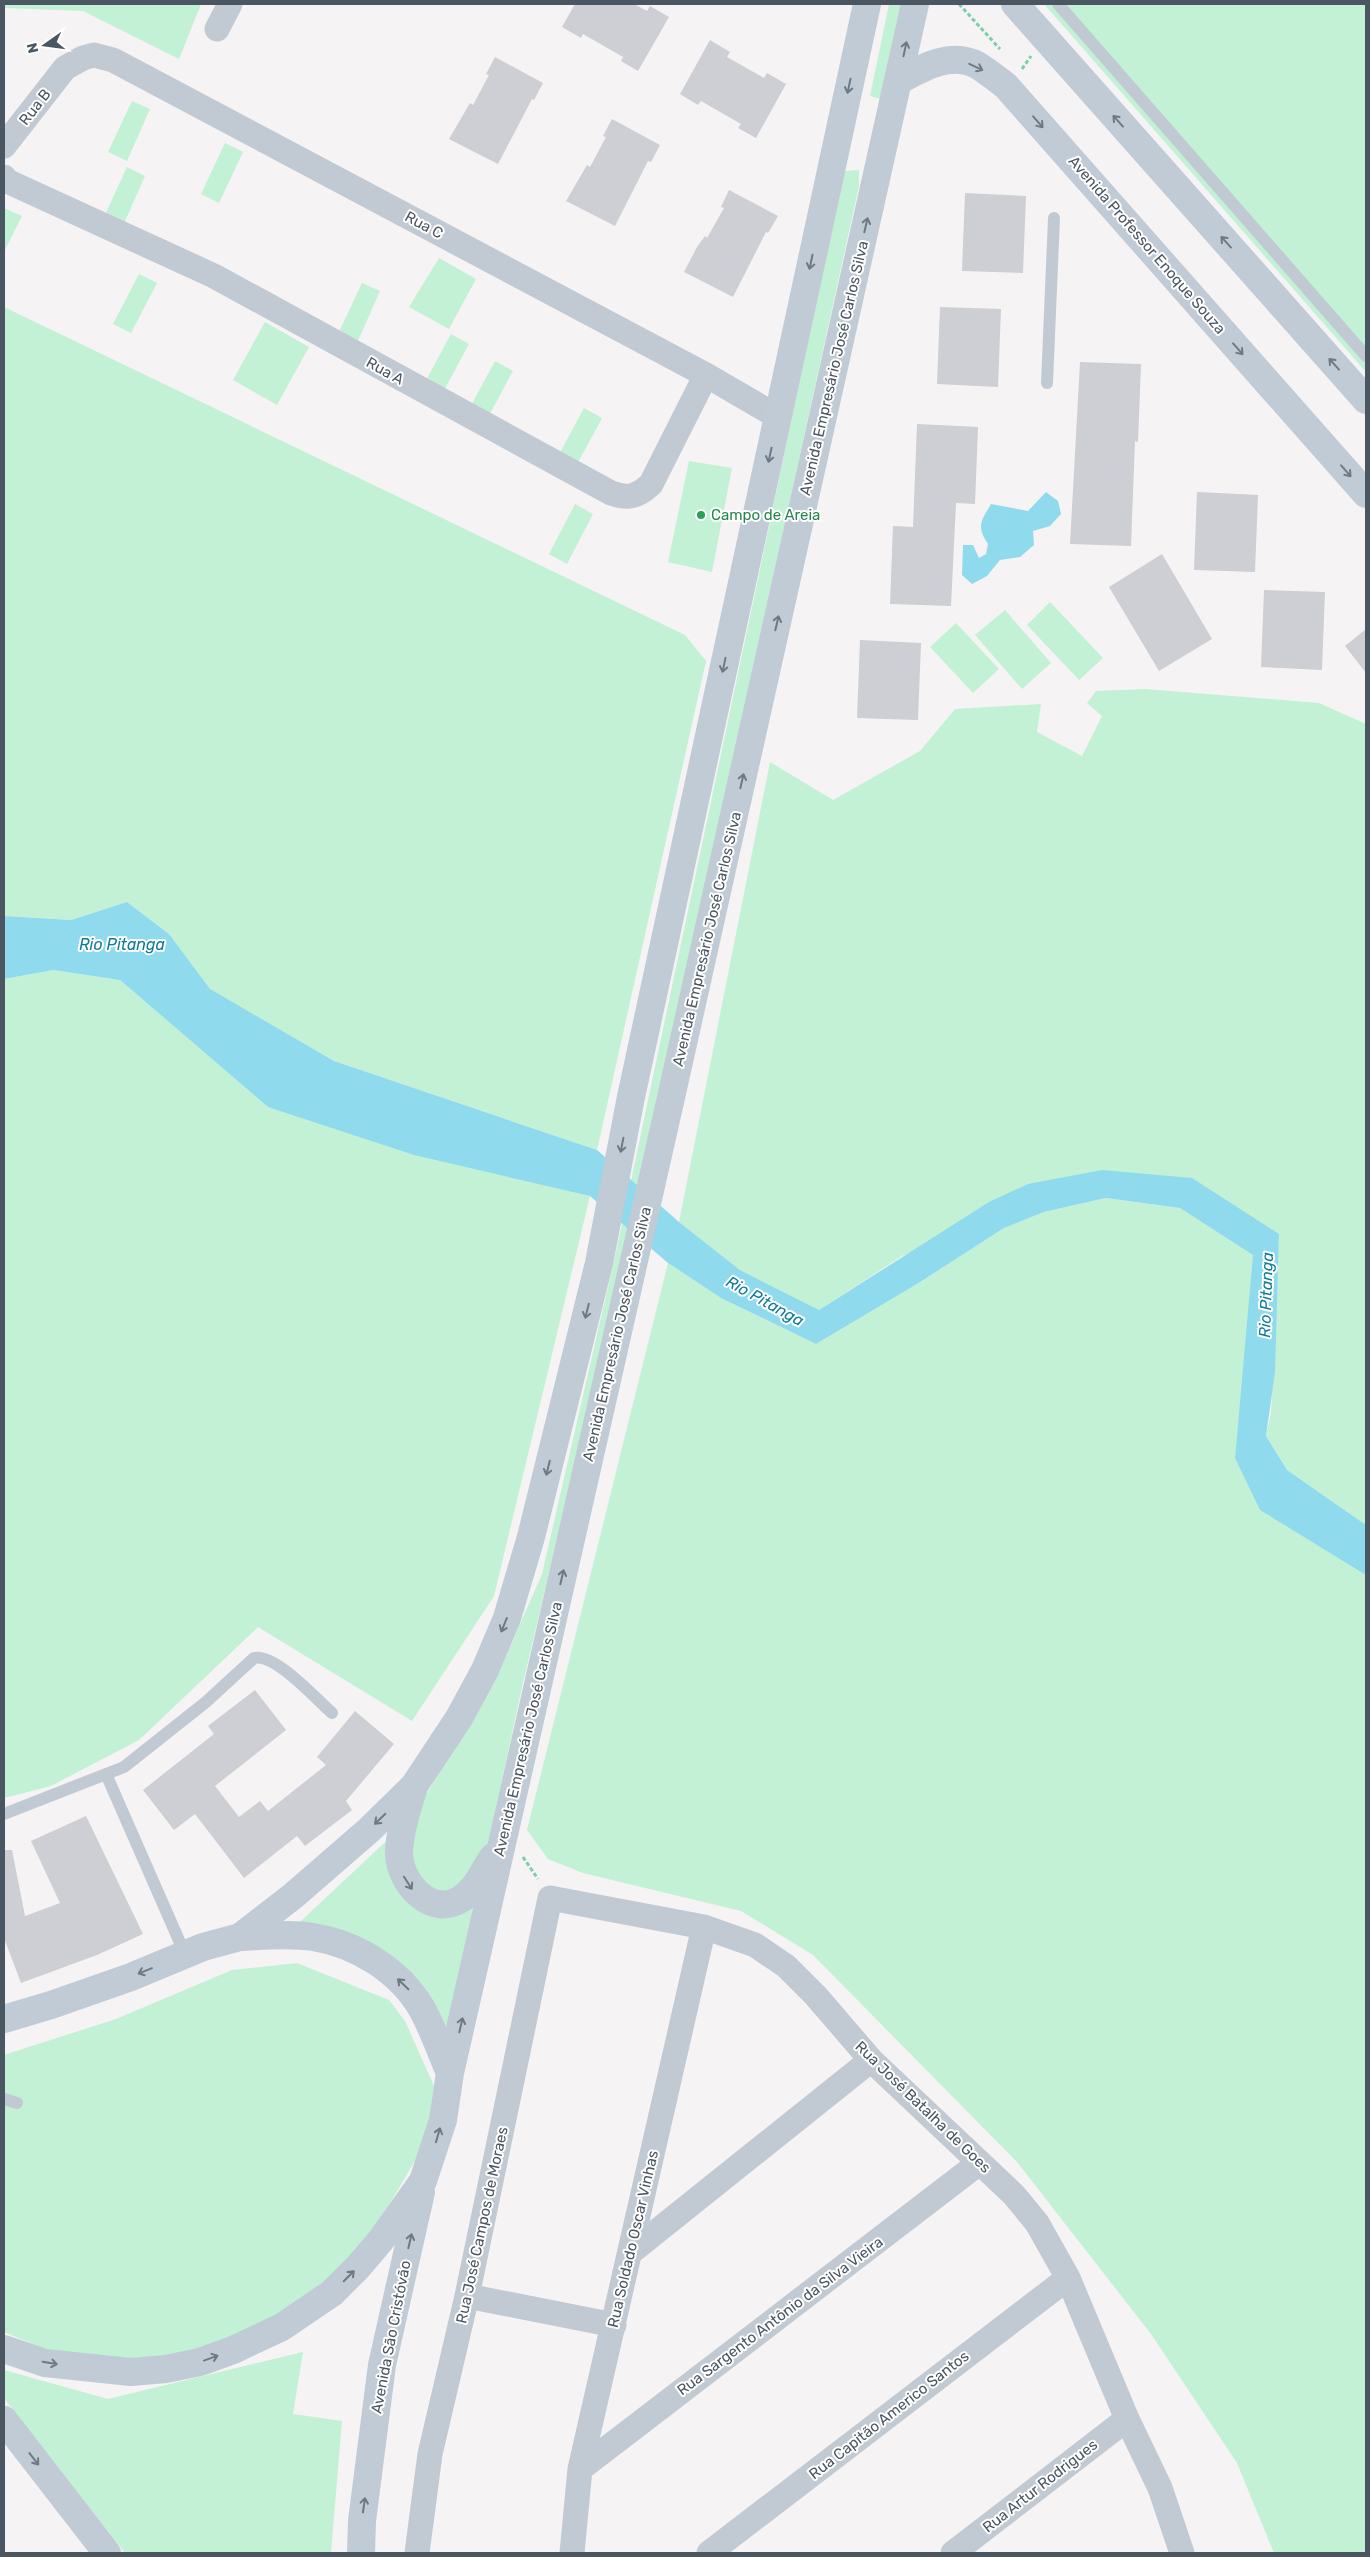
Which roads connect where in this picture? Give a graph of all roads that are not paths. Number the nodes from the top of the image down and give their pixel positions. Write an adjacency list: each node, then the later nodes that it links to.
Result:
1 (230, 4): 6 (street)
2 (867, 4): 16 (main road, one-way to 16)
3 (915, 4): 8 (main road, Avenida Empresário José Carlos Silva, one-way to 3)
4 (1015, 4): 15 (main road, one-way to 4)
5 (1058, 4): 12 (lane)
6 (217, 29)
7 (66, 68): 9 (street, Rua B); 13 (street, Rua C)
8 (898, 81): 17 (main road, Avenida Professor Enoque Souza, one-way to 17); 22 (main road, Avenida Empresário José Carlos Silva, one-way to 8)
9 (4, 146)
10 (5, 179): 13 (street, Rua A)
11 (1054, 218): 14 (lane)
12 (1366, 356)
13 (706, 376): 16 (street, Rua C)
14 (1047, 383)
15 (1366, 400)
16 (778, 417): 20 (main road, one-way to 20)
17 (1366, 494)
18 (332, 1713): 19 (lane)
19 (106, 1774): 21 (lane); 26 (lane)
20 (414, 1786): 22 (main road, one-way to 22); 25 (main road, one-way to 25)
21 (4, 1814)
22 (504, 1838): 29 (main road, Avenida Empresário José Carlos Silva, one-way to 22)
23 (550, 1898): 24 (street, Rua José Batalha de Goes); 36 (street, Rua José Campos de Moraes)
24 (704, 1927): 28 (street, Rua José Batalha de Goes); 34 (street, Rua Soldado Oscar Vinhas)
25 (240, 1937): 26 (main road); 29 (main road, one-way to 25)
26 (185, 1954): 27 (main road, one-way to 27)
27 (4, 2019)
28 (871, 2060): 32 (street, Rua José Batalha de Goes); 34 (street)
29 (450, 2073): 33 (main road, Avenida Empresário José Carlos Silva, one-way to 29)
30 (4, 2100): 31 (lane)
31 (17, 2103)
32 (980, 2163): 35 (street, Rua José Batalha de Goes); 41 (street, Rua Sargento Antônio da Silva Vieira)
33 (423, 2181): 38 (main road, Avenida Empresário José Carlos Silva, one-way to 33); 43 (main road, Avenida São Cristóvão, one-way to 33)
34 (631, 2252): 37 (street, Rua Soldado Oscar Vinhas)
35 (1068, 2278): 39 (street, Rua José Batalha de Goes); 46 (street, Rua Capitão Americo Santos)
36 (467, 2296): 37 (street); 44 (street, Rua José Campos de Moraes)
37 (614, 2325): 41 (street, Rua Soldado Oscar Vinhas)
38 (4, 2348)
39 (1127, 2419): 47 (street, Rua Artur Rodrigues); 48 (street, Rua José Batalha de Goes)
40 (4, 2420): 42 (main road, one-way to 42)
41 (580, 2469): 45 (street, Rua Soldado Oscar Vinhas)
42 (107, 2553)
43 (361, 2553)
44 (417, 2553)
45 (572, 2553)
46 (709, 2553)
47 (953, 2553)
48 (1182, 2553)

